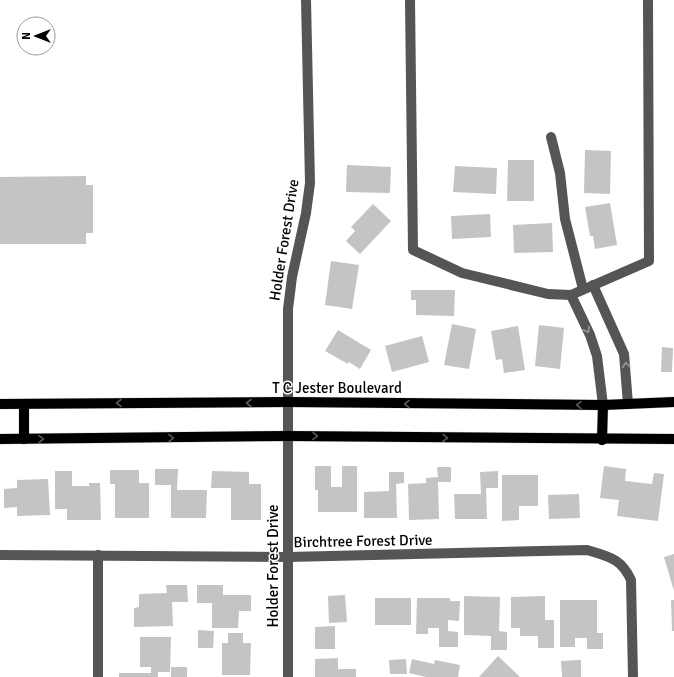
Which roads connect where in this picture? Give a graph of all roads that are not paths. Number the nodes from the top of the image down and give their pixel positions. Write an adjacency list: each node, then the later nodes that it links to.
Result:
1 (306, 0): 7 (street, Holder Forest Drive)
2 (410, 0): 6 (street)
3 (648, 0): 5 (street)
4 (551, 138): 5 (street)
5 (588, 287): 6 (street); 11 (street, one-way to 5)
6 (571, 295): 12 (street, one-way to 12)
7 (288, 402): 10 (main road, T C Jester Boulevard, one-way to 10); 12 (main road, T C Jester Boulevard, one-way to 7); 13 (street, Holder Forest Drive)
8 (674, 402): 11 (main road, T C Jester Boulevard)
9 (0, 404): 10 (main road, T C Jester Boulevard)
10 (24, 404): 15 (main road)
11 (628, 404): 12 (main road, T C Jester Boulevard)
12 (602, 405): 17 (main road)
13 (288, 436): 15 (main road, one-way to 13); 17 (main road, one-way to 17); 20 (street, Holder Forest Drive)
14 (0, 439): 15 (main road)
15 (24, 439)
16 (674, 439): 17 (main road)
17 (602, 440)
18 (0, 555): 19 (street, Birchtree Forest Drive)
19 (98, 555): 20 (street, Birchtree Forest Drive); 21 (street)
20 (288, 557): 22 (street, Holder Forest Drive); 23 (street, Birchtree Forest Drive)
21 (98, 677)
22 (288, 677)
23 (633, 677)

